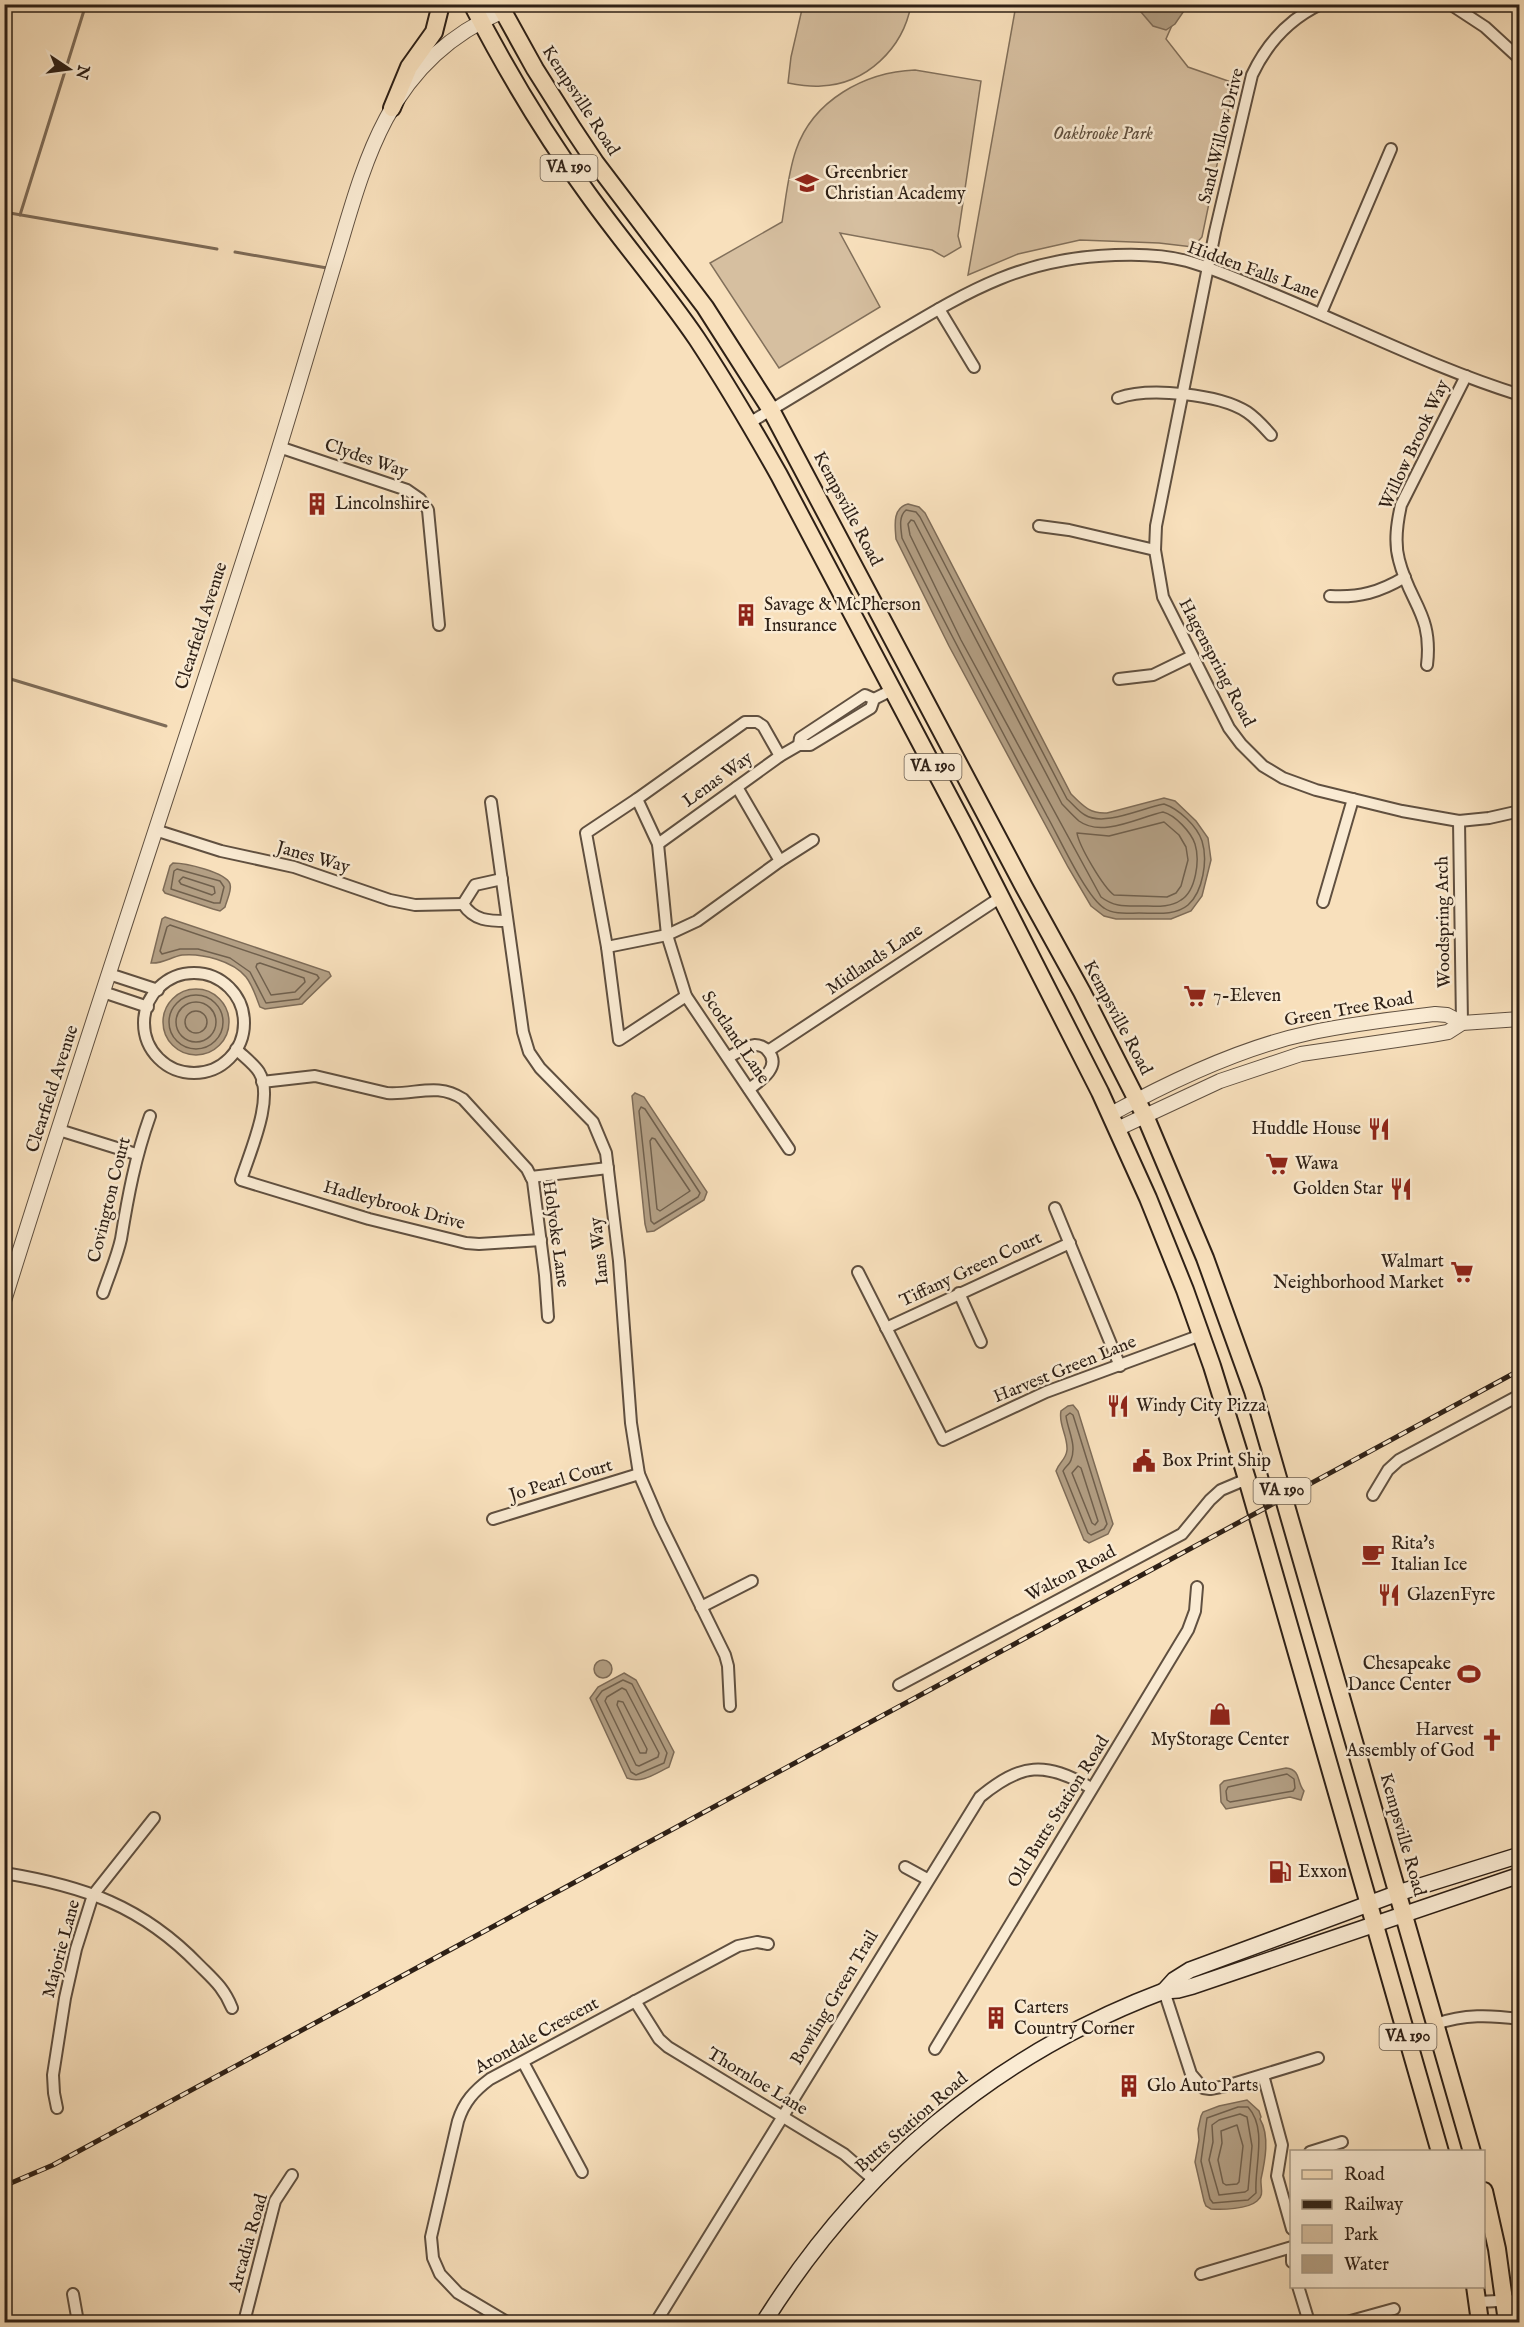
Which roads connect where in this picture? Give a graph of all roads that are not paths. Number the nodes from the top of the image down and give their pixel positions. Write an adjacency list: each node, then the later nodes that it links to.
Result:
1 (441, 4): 8 (main road)
2 (472, 4): 6 (main road, VA 190)
3 (1322, 4): 10 (street, Sand Willow Drive)
4 (1455, 6): 7 (street)
5 (501, 8): 6 (street, Clearfield Avenue); 18 (main road, Kempsville Road / VA 190)
6 (480, 21): 8 (street, Clearfield Avenue); 19 (main road, VA 190)
7 (1520, 59)
8 (392, 108): 21 (street, Clearfield Avenue)
9 (1391, 149): 12 (street)
10 (1209, 269): 11 (street, Hidden Falls Lane); 12 (street, Hidden Falls Lane); 15 (street, Hagenspring Road)
11 (939, 309): 13 (street); 18 (street, Hidden Falls Lane)
12 (1321, 313): 14 (street, Hidden Falls Lane)
13 (974, 367)
14 (1466, 376): 16 (street, Hidden Falls Lane); 24 (street, Willow Brook Way)
15 (1183, 395): 17 (street); 20 (street); 23 (street, Hagenspring Road)
16 (1520, 395)
17 (1118, 398)
18 (771, 410): 19 (street, Hidden Falls Lane); 61 (main road, Kempsville Road / VA 190)
19 (749, 423): 30 (main road, VA 190)
20 (1271, 435)
21 (279, 447): 26 (street, Clydes Way); 38 (street, Clearfield Avenue)
22 (1039, 526): 23 (street)
23 (1155, 550): 27 (street, Hagenspring Road)
24 (1405, 577): 25 (street); 28 (street, Willow Brook Way)
25 (1330, 596)
26 (439, 625)
27 (1192, 656): 29 (street); 34 (street, Hagenspring Road)
28 (1427, 665)
29 (1119, 679)
30 (892, 690): 31 (street, Lenas Way); 43 (main road, VA 190)
31 (780, 756): 32 (street, Lenas Way); 33 (street)
32 (737, 787): 40 (street, Lenas Way); 41 (street)
33 (637, 799): 40 (street, Scotland Lane); 48 (street)
34 (1353, 799): 37 (street, Hagenspring Road); 44 (street)
35 (491, 802): 42 (street, Ians Way)
36 (1520, 811): 37 (street, Hagenspring Road)
37 (1459, 821): 55 (street, Woodspring Arch)
38 (154, 830): 45 (street, Janes Way); 49 (street, Clearfield Avenue)
39 (813, 840): 41 (street)
40 (658, 844): 47 (street, Scotland Lane)
41 (780, 861): 47 (street)
42 (502, 879): 45 (street); 46 (street, Ians Way)
43 (1001, 897): 57 (street, Midlands Lane); 63 (main road, VA 190)
44 (1323, 902)
45 (463, 904): 46 (street)
46 (507, 921): 67 (street, Ians Way)
47 (667, 935): 48 (street); 52 (street, Scotland Lane)
48 (607, 947): 52 (street)
49 (109, 974): 50 (street); 51 (street, Clearfield Avenue)
50 (158, 990): 53 (street); 56 (street)
51 (103, 992): 53 (street); 64 (street, Clearfield Avenue)
52 (686, 996): 58 (street, Scotland Lane)
53 (148, 1007): 56 (street)
54 (1520, 1019): 55 (street, Green Tree Road)
55 (1462, 1023): 61 (street, Green Tree Road); 61 (street, Green Tree Road)
56 (236, 1049): 59 (street)
57 (768, 1051): 58 (street); 60 (street)
58 (728, 1057): 60 (street, Scotland Lane)
59 (262, 1082): 68 (street, Holyoke Lane); 70 (street, Hadleybrook Drive)
60 (749, 1089): 65 (street, Scotland Lane)
61 (1141, 1107): 63 (street, Green Tree Road); 99 (main road, Kempsville Road / VA 190)
62 (150, 1116): 66 (street, Covington Court)
63 (1114, 1122): 79 (main road, VA 190)
64 (58, 1130): 66 (street); 73 (street, Clearfield Avenue)
65 (789, 1149)
66 (136, 1154): 74 (street, Covington Court)
67 (608, 1168): 68 (street); 83 (street, Ians Way)
68 (531, 1177): 70 (street, Holyoke Lane)
69 (1055, 1208): 71 (street)
70 (541, 1240): 77 (street, Holyoke Lane)
71 (1070, 1243): 75 (street, Tiffany Green Court); 81 (street)
72 (858, 1272): 78 (street)
73 (8, 1274): 76 (street, Clearfield Avenue)
74 (103, 1293)
75 (959, 1293): 78 (street, Tiffany Green Court); 80 (street)
76 (5, 1297)
77 (548, 1317)
78 (886, 1328): 81 (street, Harvest Green Lane)
79 (1202, 1335): 81 (street, Harvest Green Lane); 84 (main road, VA 190)
80 (981, 1342)
81 (1120, 1366)
82 (1520, 1395): 85 (street)
83 (639, 1474): 86 (street, Jo Pearl Court); 89 (street, Ians Way)
84 (1247, 1479): 90 (street, Walton Road); 101 (main road, VA 190)
85 (1373, 1495)
86 (493, 1519)
87 (752, 1581): 89 (street)
88 (1197, 1587): 92 (street, Old Butts Station Road)
89 (701, 1607): 91 (street, Ians Way)
90 (899, 1685)
91 (730, 1706)
92 (1091, 1788): 98 (street, Bowling Green Trail); 110 (street, Old Butts Station Road)
93 (154, 1818): 100 (street, Majorie Lane)
94 (1520, 1855): 99 (main road, Butts Station Road)
95 (905, 1867): 98 (street)
96 (4, 1873): 100 (street)
97 (1520, 1875): 102 (main road, Butts Station Road)
98 (927, 1879): 115 (street, Bowling Green Trail)
99 (1398, 1893): 101 (main road, Butts Station Road); 102 (main road, Kempsville Road / VA 190)
100 (93, 1894): 107 (street); 114 (street, Majorie Lane)
101 (1370, 1903): 103 (main road, VA 190); 105 (main road, Butts Station Road)
102 (1404, 1914): 103 (main road, Butts Station Road); 109 (main road, Kempsville Road / VA 190)
103 (1376, 1923): 105 (main road, Butts Station Road); 118 (main road, VA 190)
104 (768, 1944): 106 (street, Arondale Crescent)
105 (1164, 1991): 113 (street); 124 (main road, Butts Station Road)
106 (635, 2001): 112 (street, Arondale Crescent); 115 (street, Thornloe Lane)
107 (232, 2008)
108 (1520, 2019): 109 (street)
109 (1436, 2024): 119 (main road, Kempsville Road / VA 190)
110 (935, 2049)
111 (1318, 2058): 113 (street)
112 (523, 2062): 122 (street); 136 (street, Arondale Crescent)
113 (1263, 2075): 121 (street)
114 (57, 2109)
115 (782, 2116): 124 (street, Thornloe Lane); 137 (street, Bowling Green Trail)
116 (1342, 2142): 117 (street)
117 (1314, 2150)
118 (1440, 2150)
119 (1472, 2150)
120 (1290, 2157): 121 (street)
121 (1280, 2158): 126 (street)
122 (582, 2172)
123 (292, 2175): 135 (street, Arcadia Road)
124 (874, 2180): 138 (main road, Butts Station Road)
125 (1485, 2195): 132 (main road)
126 (1290, 2222)
127 (1290, 2249): 128 (street)
128 (1202, 2274)
129 (1299, 2288): 139 (street)
130 (73, 2294): 134 (street)
131 (1476, 2294): 132 (street); 141 (main road)
132 (1512, 2300): 142 (main road)
133 (1394, 2309): 140 (street)
134 (78, 2322)
135 (244, 2322)
136 (507, 2322)
137 (656, 2322)
138 (764, 2322)
139 (1309, 2322)
140 (1354, 2322)
141 (1480, 2322)
142 (1507, 2322)

